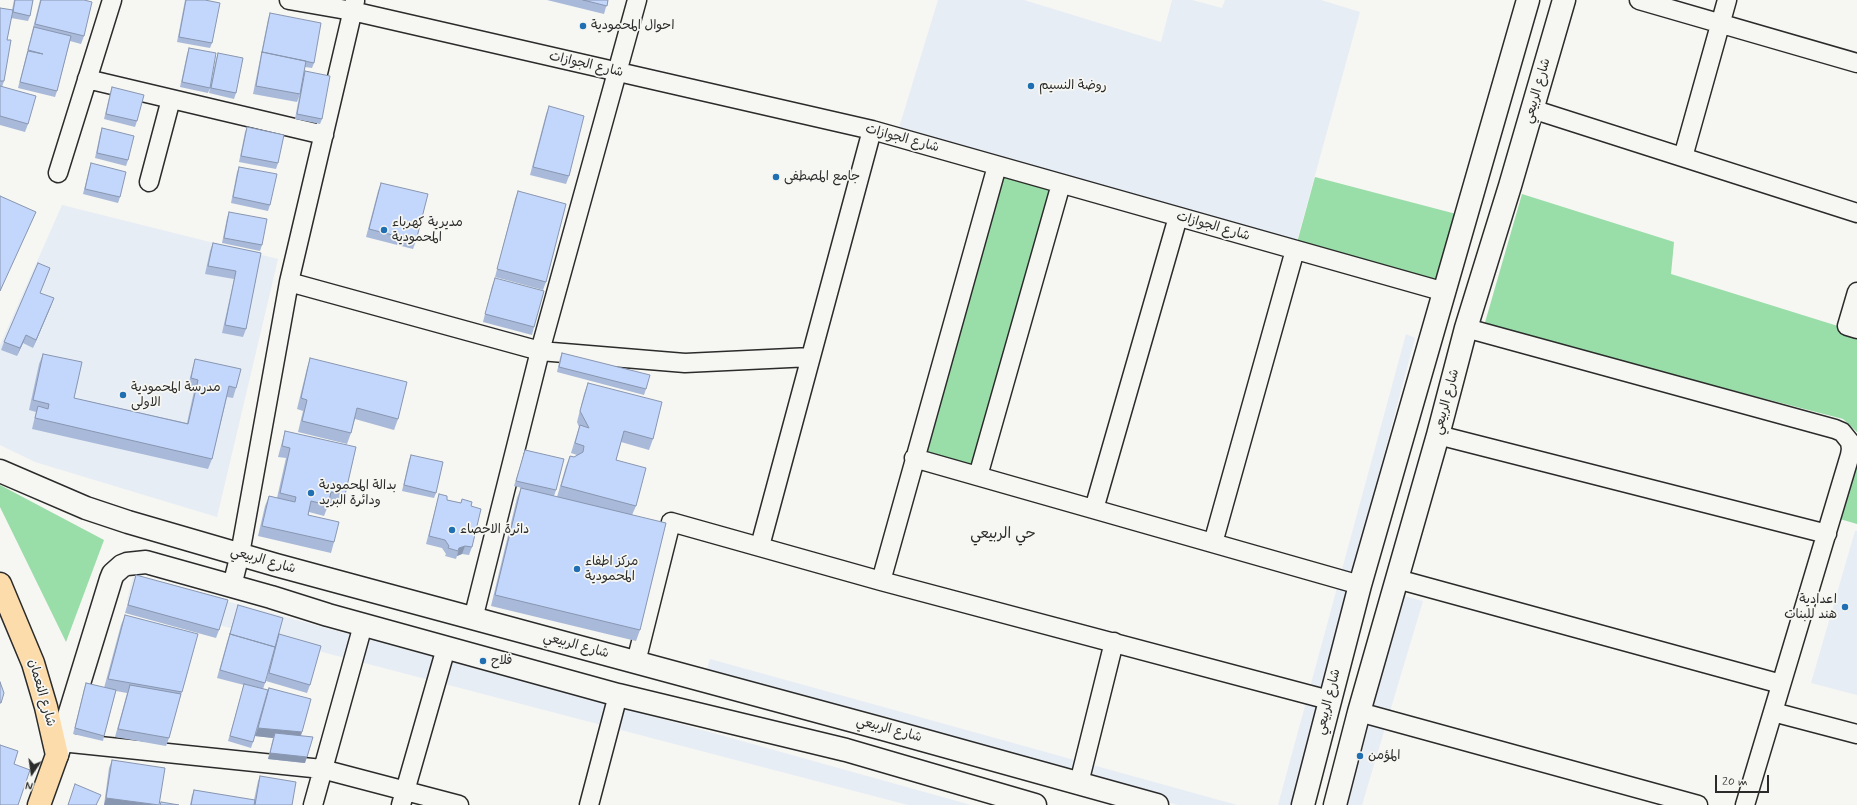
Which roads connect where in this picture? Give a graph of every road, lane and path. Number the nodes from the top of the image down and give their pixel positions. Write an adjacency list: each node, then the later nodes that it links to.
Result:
1 (112, 0): 12 (street)
2 (289, 0): 8 (street, شارع الجوازات)
3 (638, 0): 11 (street)
4 (1528, 0): 27 (street, شارع الربيعي)
5 (1564, 0): 14 (street, شارع الربيعي)
6 (1639, 0): 9 (street)
7 (1727, 0): 9 (street)
8 (354, 6): 11 (street, شارع الجوازات); 16 (street)
9 (1720, 23): 10 (street); 17 (street)
10 (1857, 63)
11 (618, 72): 15 (street, شارع الجوازات); 31 (street)
12 (88, 79): 13 (street); 19 (street)
13 (171, 99): 16 (street); 20 (street)
14 (1532, 109): 17 (street); 28 (street, شارع الربيعي)
15 (872, 130): 18 (street, شارع الجوازات); 32 (street)
16 (324, 135): 25 (street)
17 (1684, 158): 22 (street)
18 (997, 166): 21 (street, شارع الجوازات); 34 (street)
19 (58, 173)
20 (149, 182)
21 (1060, 184): 23 (street, شارع الجوازات); 36 (street)
22 (1857, 213)
23 (1178, 217): 24 (street, شارع الجوازات); 37 (street)
24 (1295, 250): 27 (street, شارع الجوازات); 39 (street)
25 (289, 282): 31 (street); 41 (street)
26 (1857, 292): 29 (street)
27 (1443, 296): 28 (street); 30 (street, شارع الربيعي)
28 (1466, 328): 30 (street); 33 (street, شارع الربيعي); 38 (street)
29 (1857, 329)
30 (1430, 340): 45 (street, شارع الربيعي)
31 (540, 351): 32 (street); 47 (street)
32 (811, 357): 40 (street)
33 (1438, 435): 38 (street); 42 (street, شارع الربيعي)
34 (914, 458): 36 (street); 43 (street)
35 (0, 470): 41 (street, شارع الربيعي)
36 (978, 476): 37 (street)
37 (1094, 509): 39 (street)
38 (1826, 534): 52 (street)
39 (1213, 543): 45 (street)
40 (760, 546): 43 (street); 51 (street)
41 (240, 554): 46 (street); 47 (street, شارع الربيعي)
42 (1397, 580): 52 (street); 55 (street, شارع الربيعي)
43 (881, 581): 49 (street)
44 (0, 584): 61 (main road, شارع النعمان)
45 (1360, 585): 54 (street, شارع الربيعي)
46 (232, 586): 48 (street); 61 (street)
47 (473, 619): 51 (street, شارع الربيعي)
48 (363, 625): 50 (street); 63 (street)
49 (1114, 642): 54 (street); 64 (street)
50 (446, 648): 53 (street); 65 (street)
51 (636, 662): 57 (street, شارع الربيعي)
52 (1781, 684): 56 (street)
53 (618, 695): 60 (street); 69 (street)
54 (1329, 700): 72 (street, شارع الربيعي)
55 (1359, 712): 73 (street, شارع الربيعي); 74 (street)
56 (1773, 712): 59 (street); 75 (street)
57 (837, 716): 58 (street, شارع الربيعي); 60 (street)
58 (883, 729): 62 (street); 64 (street, شارع الربيعي)
59 (1857, 734)
60 (828, 746): 62 (street)
61 (59, 748): 63 (street); 66 (main road)
62 (871, 758): 70 (street)
63 (322, 769): 65 (street); 67 (street)
64 (1079, 783): 71 (street, شارع الربيعي)
65 (403, 798): 68 (street)
66 (39, 805)
67 (313, 805)
68 (460, 805)
69 (589, 805)
70 (1035, 805)
71 (1157, 805)
72 (1303, 805)
73 (1335, 805)
74 (1698, 805)
75 (1745, 805)

